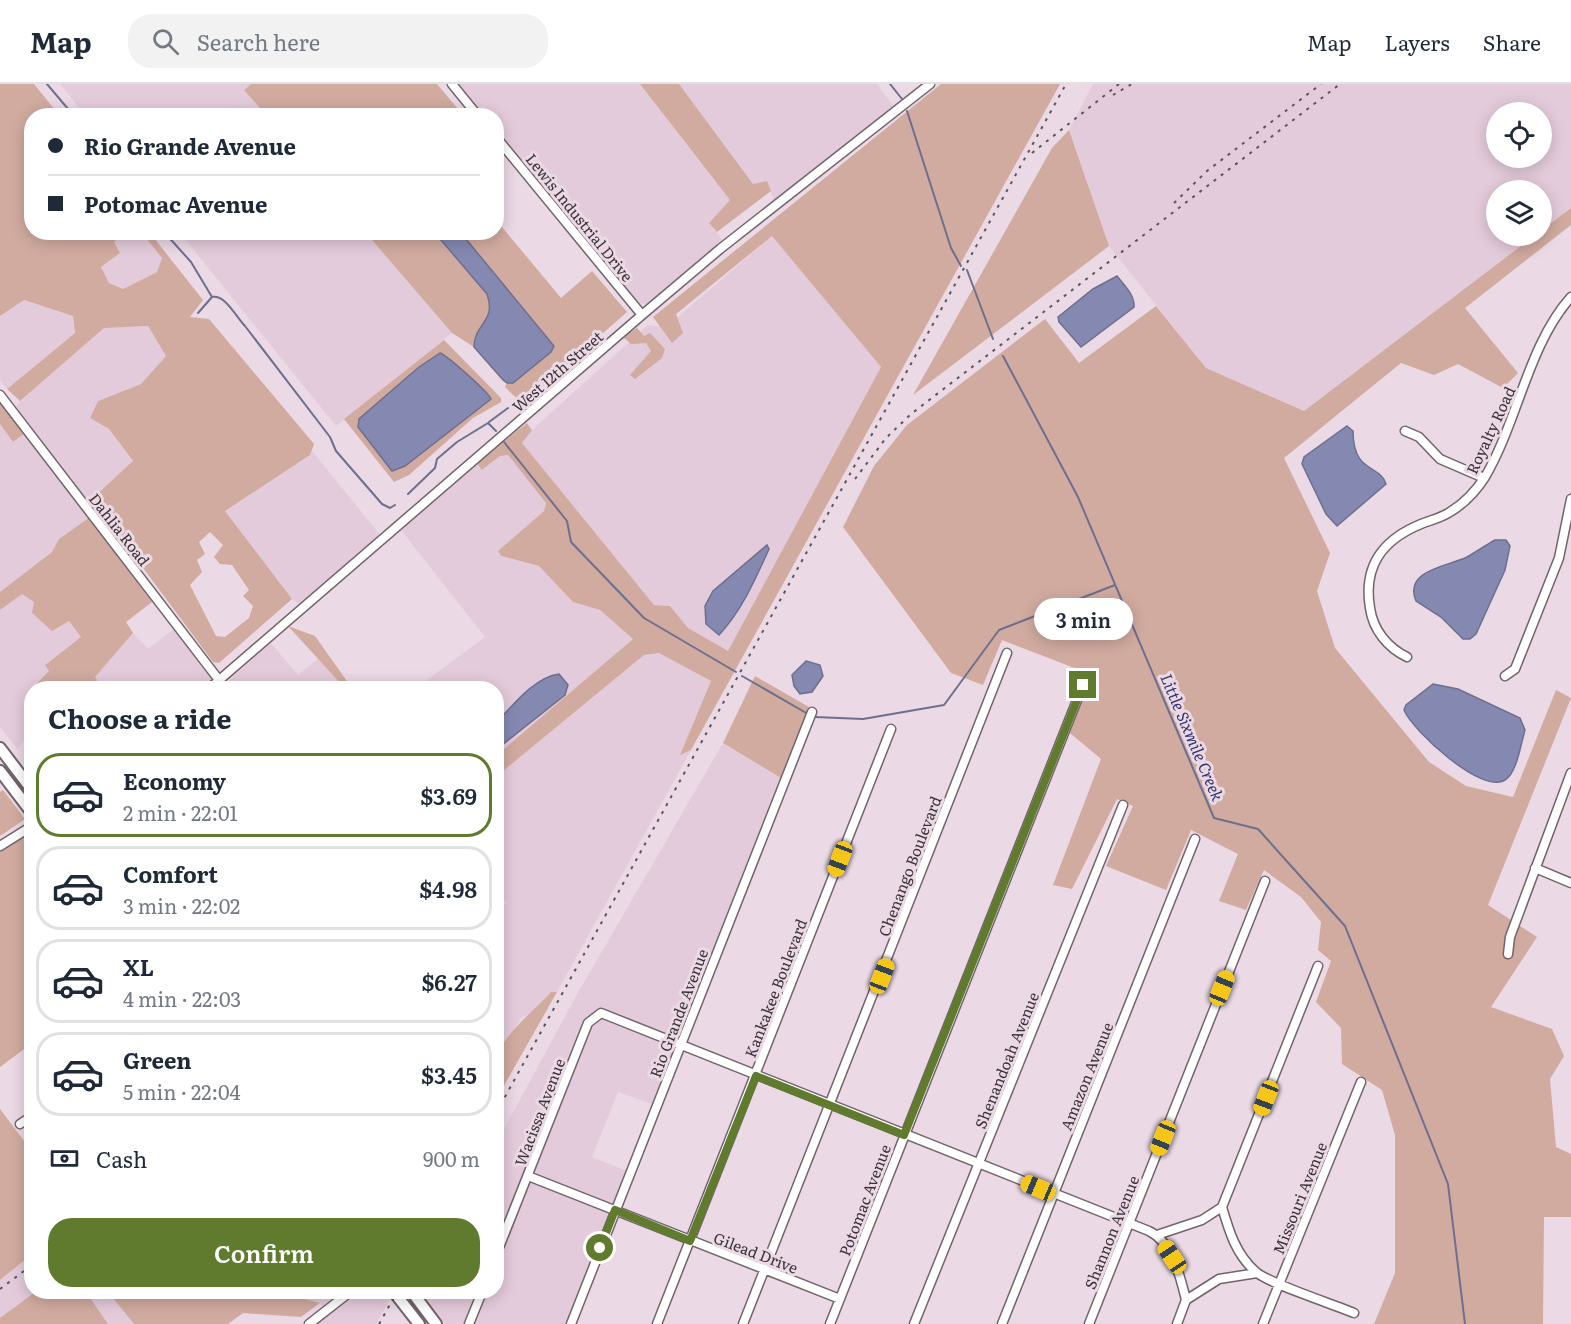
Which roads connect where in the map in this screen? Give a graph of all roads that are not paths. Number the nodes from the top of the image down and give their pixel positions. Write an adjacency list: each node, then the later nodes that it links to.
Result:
1 (452, 84): 3 (street)
2 (930, 84): 6 (street, West 12th Street)
3 (472, 108)
4 (504, 147): 6 (street, Lewis Industrial Drive)
5 (1571, 297): 9 (street, Royalty Road)
6 (642, 315): 14 (street, West 12th Street)
7 (0, 395): 14 (street, Dahlia Road)
8 (1406, 432): 9 (street)
9 (1484, 478): 12 (street, Royalty Road)
10 (1571, 499): 13 (street)
11 (1007, 652): 36 (street, Chenango Boulevard)
12 (1407, 657)
13 (1506, 676)
14 (219, 680)
15 (1083, 685): 39 (street, Potomac Avenue)
16 (812, 711): 33 (street, Rio Grande Avenue)
17 (891, 729): 34 (street, Kankakee Boulevard)
18 (0, 748): 21 (main road)
19 (0, 771): 23 (main road)
20 (1571, 773): 22 (street)
21 (24, 780)
22 (1568, 787): 28 (street)
23 (24, 802)
24 (1123, 806): 40 (street, Shenandoah Avenue)
25 (24, 831): 27 (street)
26 (1195, 839): 42 (street, Amazon Avenue)
27 (0, 846)
28 (1535, 868): 30 (street); 31 (street)
29 (1265, 881): 45 (street, Shannon Avenue)
30 (1571, 884)
31 (1508, 954)
32 (1318, 966): 43 (street)
33 (681, 1044): 34 (street); 41 (street, Wacissa Avenue); 44 (street, Rio Grande Avenue)
34 (756, 1076): 36 (street); 48 (street, Kankakee Boulevard)
35 (1361, 1082): 51 (street, Missouri Avenue)
36 (831, 1106): 39 (street); 49 (street, Chenango Boulevard)
37 (24, 1122): 38 (street)
38 (21, 1124)
39 (904, 1135): 40 (street); 56 (street, Potomac Avenue)
40 (978, 1164): 42 (street); 67 (street, Shenandoah Avenue)
41 (528, 1176): 44 (street, Gilead Drive); 46 (street, Wacissa Avenue)
42 (1054, 1194): 45 (street); 68 (street, Amazon Avenue)
43 (1222, 1207): 47 (street); 50 (street)
44 (615, 1210): 48 (street, Gilead Drive); 63 (street, Rio Grande Avenue)
45 (1130, 1223): 47 (street); 69 (street, Shannon Avenue)
46 (504, 1235)
47 (1157, 1235): 57 (street)
48 (690, 1241): 49 (street, Gilead Drive); 64 (street, Kankakee Boulevard)
49 (765, 1270): 56 (street, Gilead Drive); 65 (street, Chenango Boulevard)
50 (1257, 1273): 51 (street); 57 (street)
51 (1279, 1283): 58 (street); 71 (street, Missouri Avenue)
52 (341, 1299): 59 (street)
53 (399, 1299): 60 (main road)
54 (417, 1299): 61 (main road)
55 (479, 1299): 62 (street)
56 (840, 1299): 66 (street, Potomac Avenue)
57 (1186, 1300): 70 (street)
58 (1354, 1313)
59 (309, 1324)
60 (419, 1324)
61 (436, 1324)
62 (469, 1324)
63 (571, 1324)
64 (657, 1324)
65 (743, 1324)
66 (830, 1324)
67 (914, 1324)
68 (1002, 1324)
69 (1089, 1324)
70 (1177, 1324)
71 (1263, 1324)

